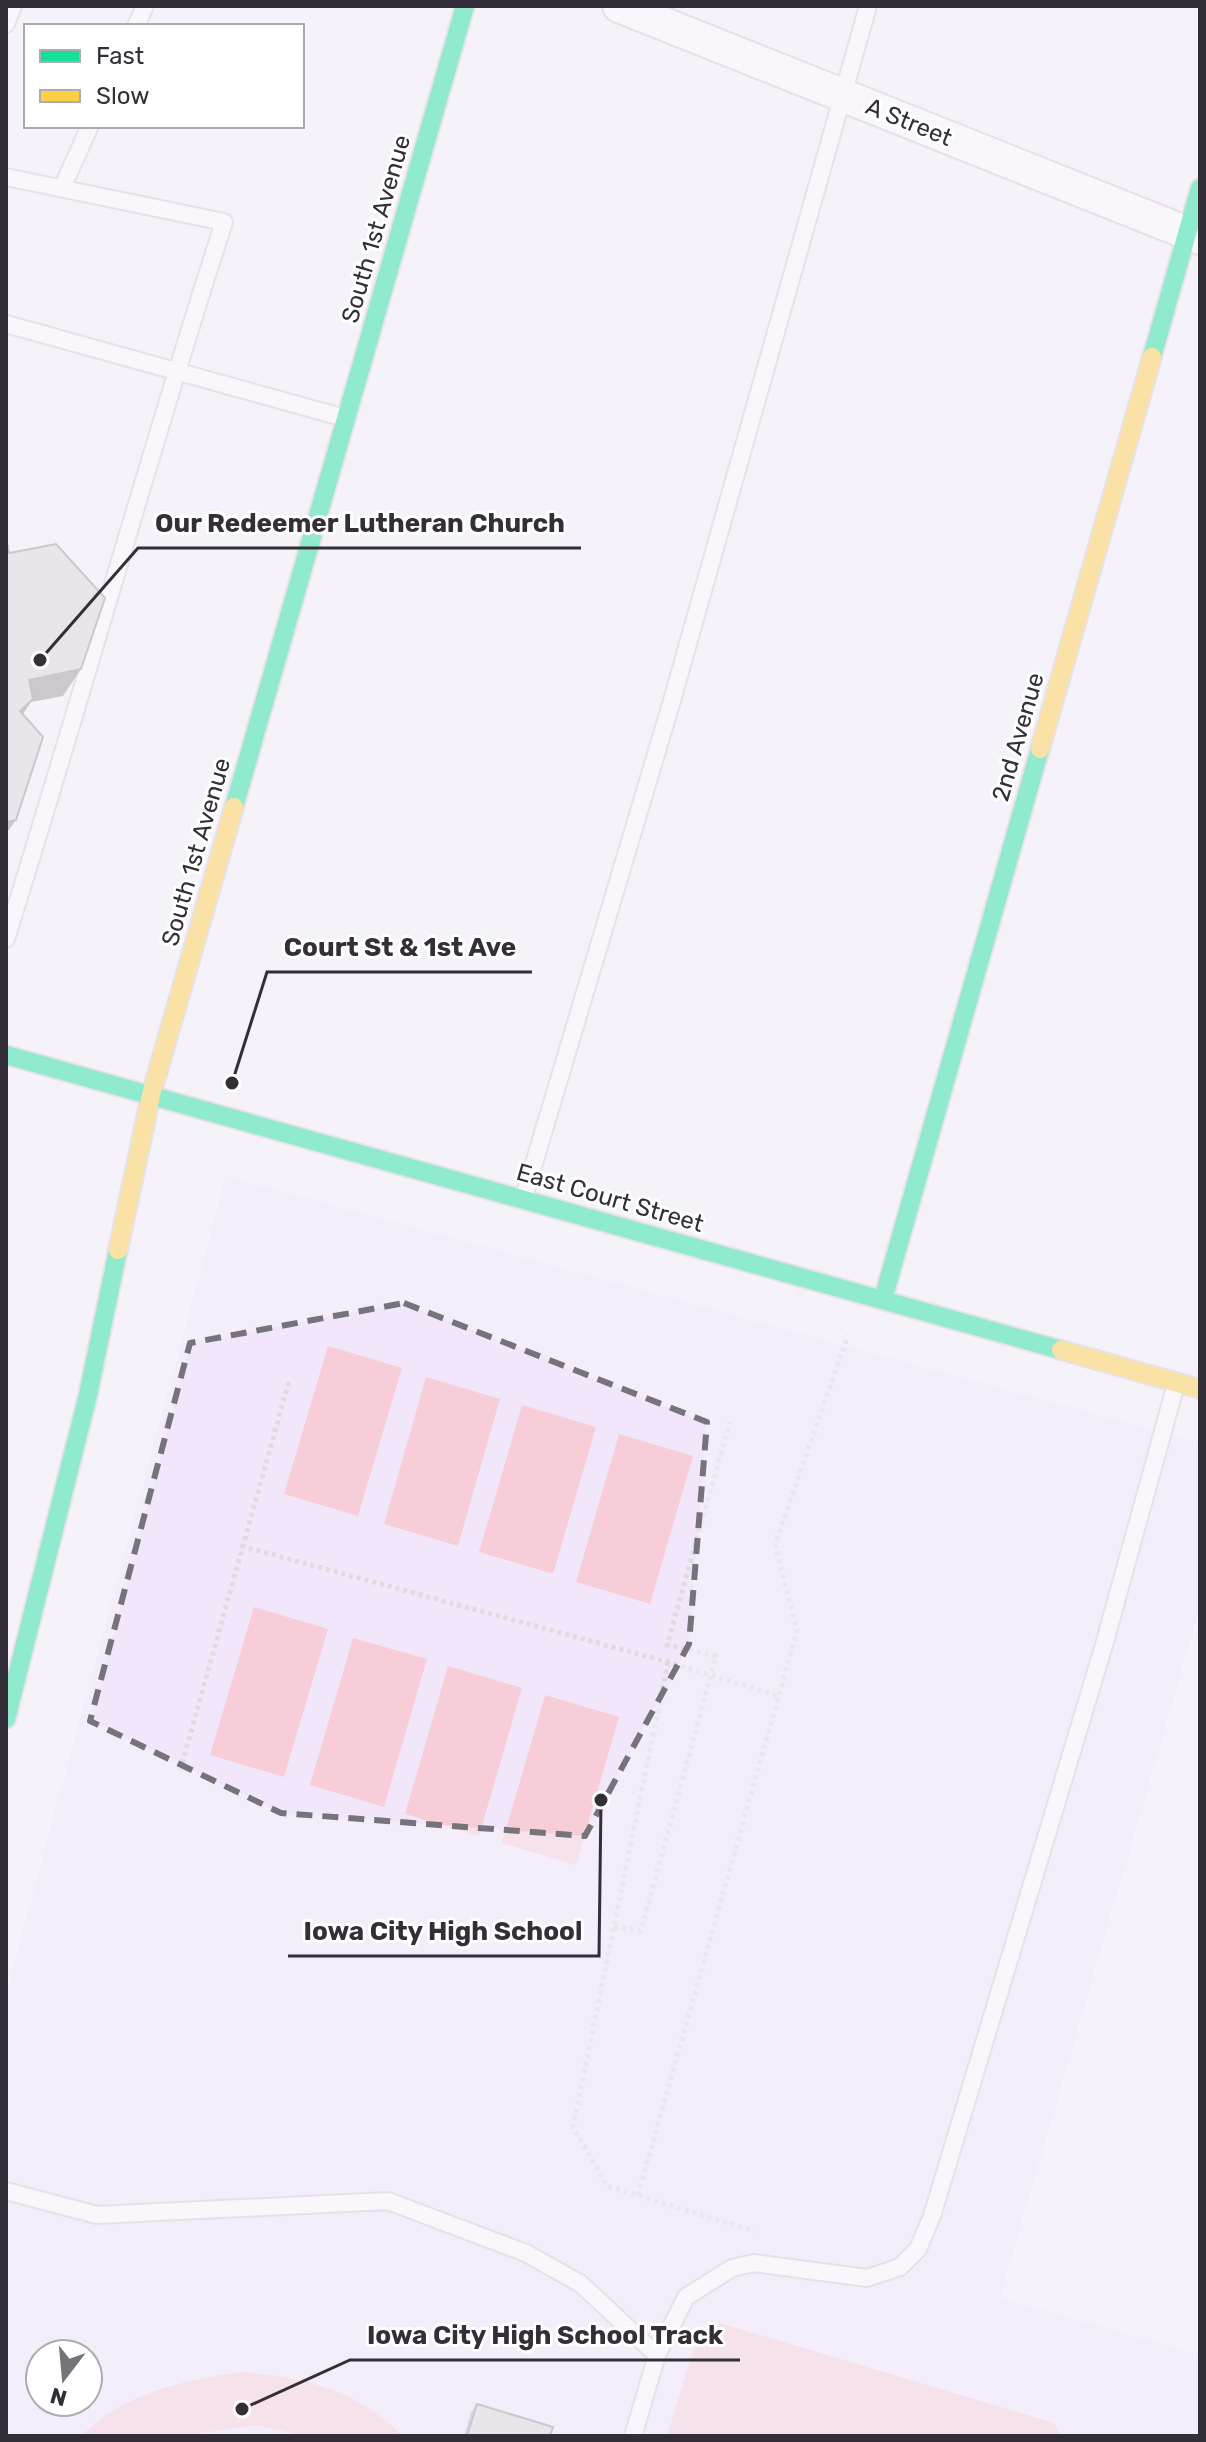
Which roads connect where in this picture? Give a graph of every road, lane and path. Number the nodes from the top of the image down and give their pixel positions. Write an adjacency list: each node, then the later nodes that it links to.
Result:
1 (13, 6): 5 (lane)
2 (465, 6): 14 (street, South 1st Avenue)
3 (619, 6): 6 (street, A Street)
4 (868, 6): 6 (lane)
5 (6, 24)
6 (843, 96): 11 (street, A Street); 18 (lane)
7 (89, 128): 9 (lane)
8 (6, 177): 9 (lane)
9 (62, 188): 13 (lane)
10 (1200, 188): 11 (street, 2nd Avenue)
11 (1193, 235): 19 (street, 2nd Avenue)
12 (6, 324): 13 (lane)
13 (176, 371): 14 (lane); 15 (lane)
14 (346, 418): 17 (street, South 1st Avenue)
15 (6, 939)
16 (6, 1055): 17 (street, East Court Street)
17 (151, 1095): 18 (street, East Court Street); 29 (street, South 1st Avenue)
18 (523, 1198): 19 (street, East Court Street)
19 (883, 1299): 22 (street, East Court Street)
20 (848, 1335): 28 (path)
21 (289, 1381): 25 (path)
22 (1177, 1382): 23 (street, East Court Street); 34 (lane)
23 (1200, 1389)
24 (730, 1422): 27 (path)
25 (241, 1546): 26 (path); 30 (path)
26 (668, 1662): 27 (path); 31 (path)
27 (711, 1675): 28 (path); 31 (path)
28 (779, 1696): 33 (path)
29 (6, 1719)
30 (180, 1771)
31 (614, 1927): 33 (path)
32 (6, 2191): 35 (lane)
33 (638, 2195): 34 (path)
34 (781, 2267): 35 (lane)
35 (657, 2355): 36 (lane)
36 (633, 2436)

